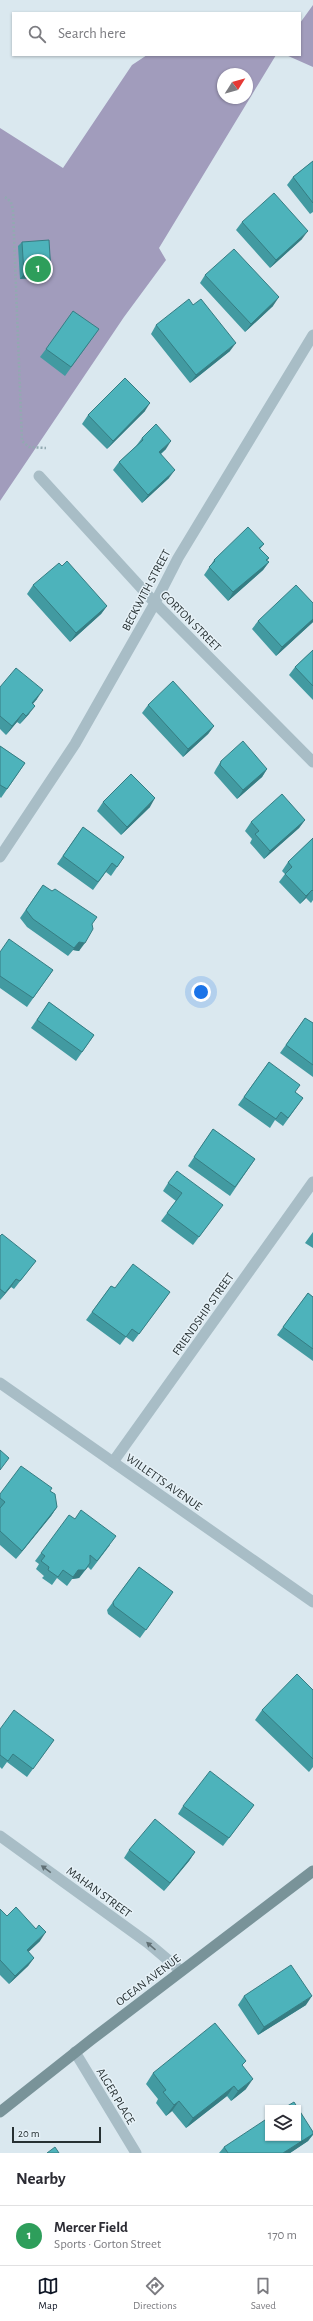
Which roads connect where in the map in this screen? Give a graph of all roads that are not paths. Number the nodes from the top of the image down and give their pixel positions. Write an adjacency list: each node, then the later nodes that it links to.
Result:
1 (313, 335): 3 (street, BECKWITH STREET)
2 (39, 476): 3 (street, GORTON STREET)
3 (155, 604): 4 (street, GORTON STREET); 5 (street, BECKWITH STREET)
4 (313, 762)
5 (0, 856)
6 (313, 1182): 8 (street, FRIENDSHIP STREET)
7 (0, 1383): 8 (street, WILLETTS AVENUE)
8 (113, 1462): 9 (street, WILLETTS AVENUE)
9 (313, 1602)
10 (0, 1836): 12 (street, MAHAN STREET, one-way to 10)
11 (313, 1871): 12 (main road, OCEAN AVENUE)
12 (181, 1971): 13 (main road, OCEAN AVENUE)
13 (75, 2052): 14 (main road, OCEAN AVENUE); 15 (street, ALGER PLACE)
14 (0, 2112)
15 (136, 2153)

